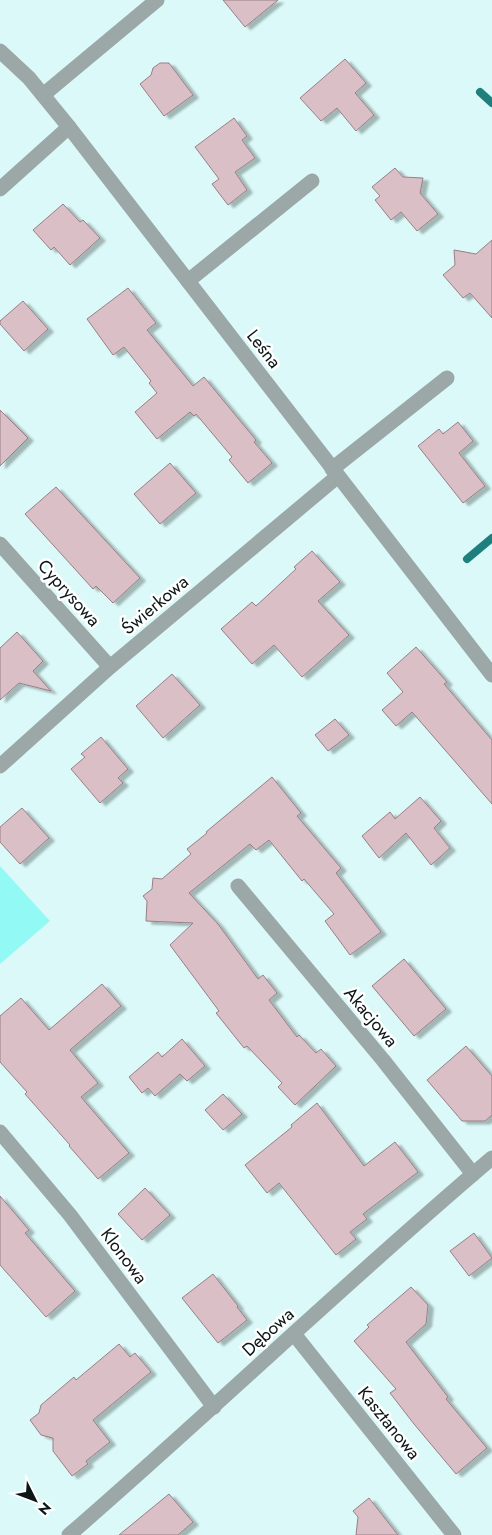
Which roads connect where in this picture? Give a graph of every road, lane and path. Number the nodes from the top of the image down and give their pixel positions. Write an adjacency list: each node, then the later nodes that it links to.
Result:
1 (157, 0): 3 (street)
2 (0, 51): 3 (street, Leśna)
3 (44, 95): 4 (street, Leśna)
4 (69, 127): 6 (street); 7 (street, Leśna)
5 (312, 182): 7 (street)
6 (0, 188)
7 (188, 281): 9 (street, Leśna)
8 (447, 378): 9 (street, Świerkowa)
9 (335, 473): 11 (street, Świerkowa); 12 (street, Leśna)
10 (0, 544): 11 (street, Cyprysowa)
11 (110, 668): 13 (street, Świerkowa)
12 (492, 674)
13 (0, 766)
14 (238, 886): 17 (street, Akacjowa)
15 (0, 1132): 19 (street, Klonowa)
16 (492, 1158): 17 (street, Dębowa)
17 (474, 1174): 18 (street, Dębowa)
18 (294, 1334): 19 (street, Dębowa); 21 (street, Kasztanowa)
19 (214, 1407): 20 (street, Dębowa)
20 (69, 1535)
21 (454, 1535)

